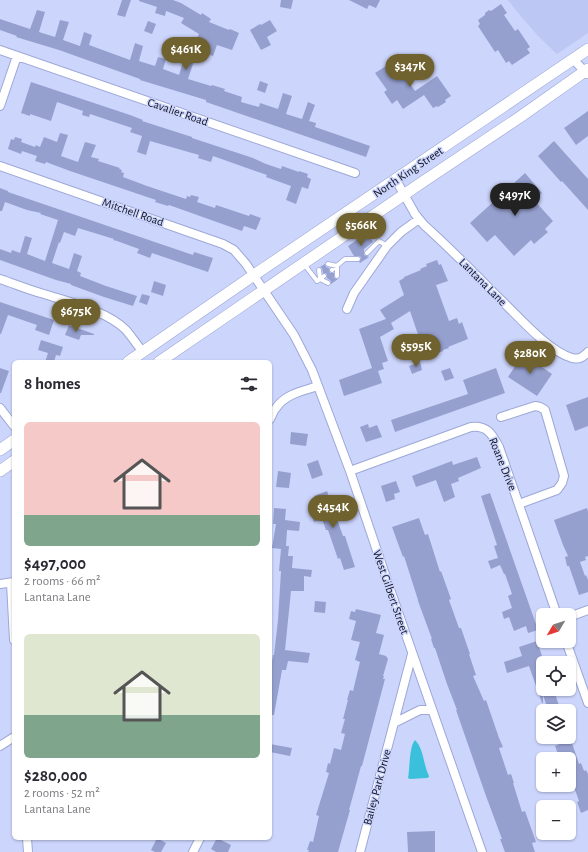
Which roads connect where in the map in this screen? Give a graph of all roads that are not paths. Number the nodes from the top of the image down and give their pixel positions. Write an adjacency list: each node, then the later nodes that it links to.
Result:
1 (588, 49): 4 (main road, North King Street)
2 (0, 50): 3 (street, Cavalier Road)
3 (17, 56): 6 (street); 8 (street, Cavalier Road)
4 (573, 59): 5 (street); 9 (main road, North King Street)
5 (587, 72): 10 (main road, North King Street)
6 (0, 106)
7 (0, 166): 20 (street, Mitchell Road)
8 (355, 173)
9 (396, 180): 10 (street, Lantana Lane); 20 (main road, North King Street)
10 (404, 195): 11 (street, Lantana Lane); 15 (main road, North King Street)
11 (419, 219): 12 (street); 28 (street, Lantana Lane)
12 (387, 246): 13 (lane); 26 (street)
13 (366, 253)
14 (358, 259): 17 (lane)
15 (304, 263): 22 (lane); 25 (main road, North King Street)
16 (328, 264): 17 (lane)
17 (337, 266): 19 (lane); 21 (lane)
18 (319, 270): 22 (lane)
19 (332, 270)
20 (254, 275): 25 (street, West Gilbert Street); 27 (main road, North King Street)
21 (337, 276)
22 (322, 278): 24 (lane)
23 (0, 279): 27 (street)
24 (328, 283)
25 (264, 290): 30 (main road, North King Street); 31 (street, West Gilbert Street)
26 (347, 310)
27 (143, 352): 29 (main road, North King Street)
28 (588, 352)
29 (131, 360)
30 (162, 360)
31 (318, 386): 33 (street); 40 (street, West Gilbert Street)
32 (0, 408): 35 (street)
33 (272, 415)
34 (501, 417): 41 (street)
35 (12, 423)
36 (12, 441): 37 (main road)
37 (0, 450)
38 (12, 462): 39 (main road)
39 (0, 471)
40 (350, 472): 41 (street, Roane Drive); 48 (street, West Gilbert Street)
41 (519, 504): 44 (street, Roane Drive)
42 (12, 582): 43 (street)
43 (0, 584)
44 (555, 608)
45 (588, 610): 46 (street)
46 (576, 614)
47 (568, 648): 49 (street)
48 (412, 653): 50 (street, West Gilbert Street); 51 (street, Bailey Park Drive)
49 (588, 703)
50 (432, 710): 51 (street); 59 (street, West Gilbert Street)
51 (394, 723): 58 (street, Bailey Park Drive)
52 (12, 738): 53 (street)
53 (0, 746)
54 (27, 840): 56 (street)
55 (199, 840): 57 (street)
56 (28, 852)
57 (193, 852)
58 (360, 852)
59 (482, 852)

